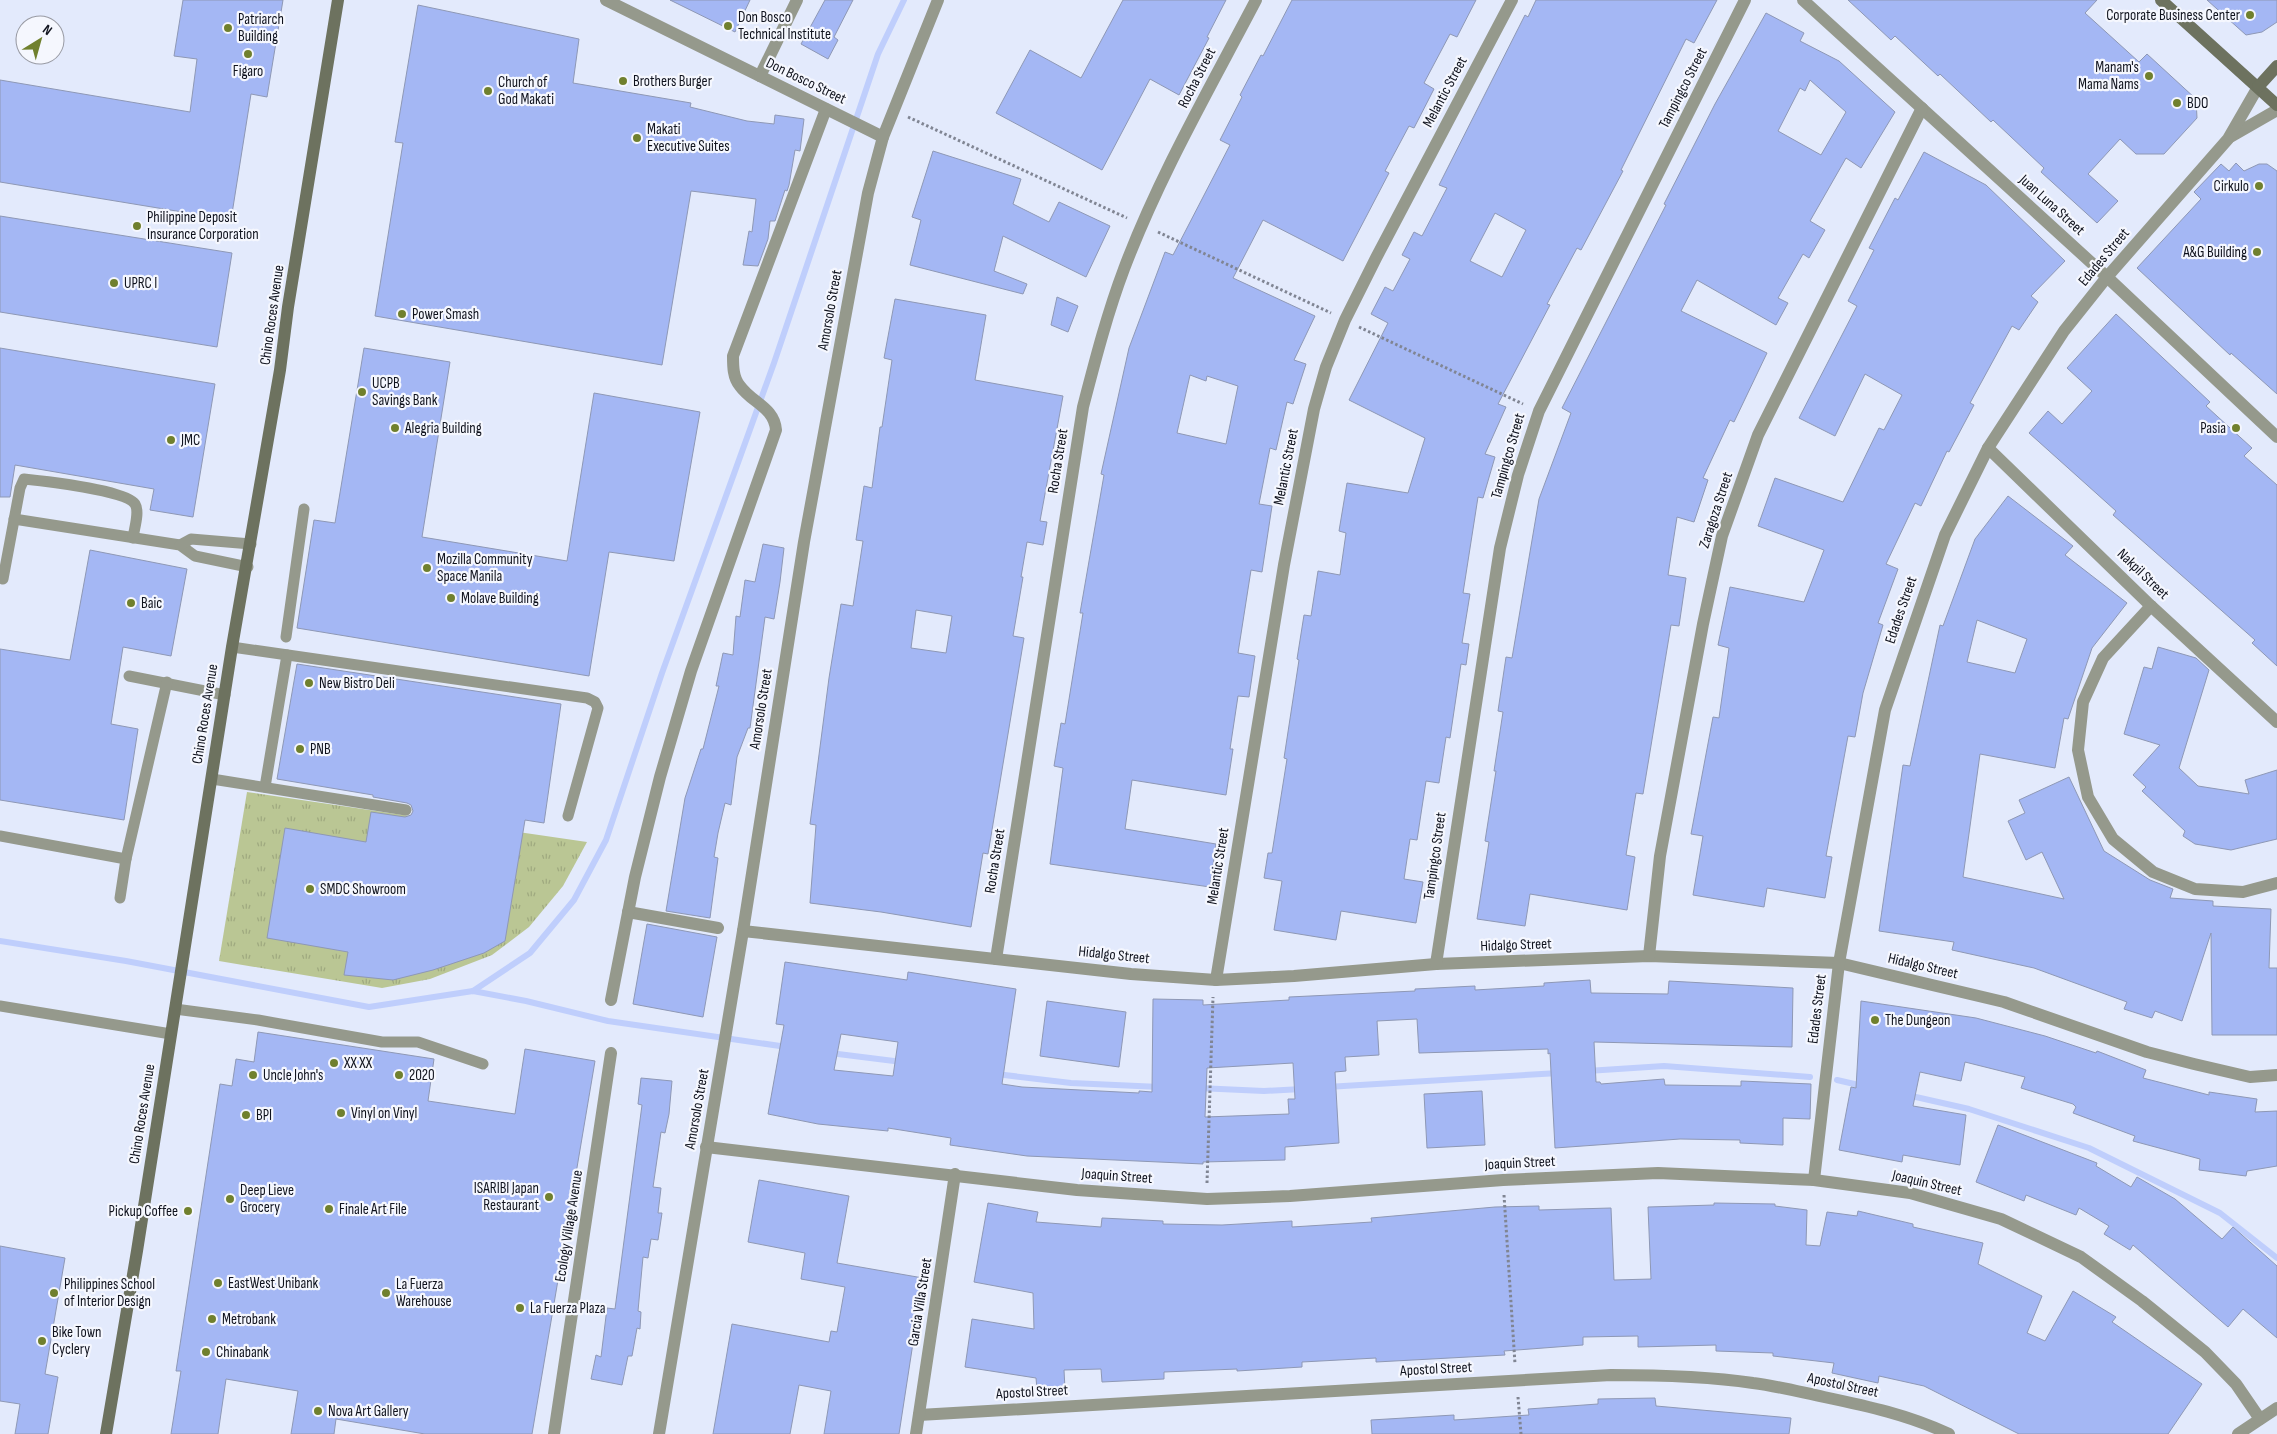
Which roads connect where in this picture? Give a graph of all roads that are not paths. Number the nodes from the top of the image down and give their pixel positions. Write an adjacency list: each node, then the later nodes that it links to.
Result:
1 (338, 0): 26 (main road, Chino Roces Avenue)
2 (606, 0): 11 (street, Don Bosco Street)
3 (797, 0): 11 (street)
4 (938, 0): 17 (street, Amorsolo Street)
5 (1256, 0): 50 (street, Rocha Street)
6 (1512, 0): 53 (street, Melantic Street)
7 (1746, 0): 52 (street, Tampingco Street)
8 (1803, 0): 15 (street, Juan Luna Street)
9 (2161, 0): 12 (main road)
10 (2277, 66): 12 (main road)
11 (760, 76): 14 (street, Don Bosco Street)
12 (2258, 87): 13 (main road); 18 (street, Edades Street)
13 (2277, 105)
14 (826, 108): 17 (street, Don Bosco Street); 46 (street)
15 (1922, 108): 19 (street, Juan Luna Street); 49 (street, Zaragoza Street)
16 (2277, 110): 18 (street, Edades Street)
17 (883, 137): 48 (street, Amorsolo Street)
18 (2228, 138): 19 (street, Edades Street)
19 (2107, 277): 20 (street, Juan Luna Street); 21 (street, Edades Street)
20 (2277, 437)
21 (1988, 448): 30 (street, Nakpil Street); 51 (street, Edades Street)
22 (304, 509): 31 (lane)
23 (14, 519): 24 (lane); 25 (lane); 25 (lane)
24 (5, 534): 29 (lane)
25 (133, 538): 27 (lane)
26 (251, 544): 27 (lane); 28 (main road, Chino Roces Avenue)
27 (180, 545): 28 (lane)
28 (248, 568): 32 (main road, Chino Roces Avenue)
29 (4, 579)
30 (2151, 606): 37 (street, Nakpil Street); 44 (street)
31 (286, 637)
32 (232, 648): 33 (lane); 36 (main road, Chino Roces Avenue)
33 (287, 655): 39 (lane); 41 (lane)
34 (129, 676): 35 (lane)
35 (167, 682): 36 (lane); 43 (lane)
36 (225, 695): 38 (main road, Chino Roces Avenue)
37 (2277, 722)
38 (212, 779): 39 (lane); 56 (main road, Chino Roces Avenue)
39 (265, 787): 40 (lane)
40 (406, 810)
41 (568, 816)
42 (0, 836): 43 (lane)
43 (126, 859): 45 (lane)
44 (2277, 883)
45 (120, 898)
46 (628, 912): 47 (street); 54 (street)
47 (718, 928)
48 (743, 931): 50 (street, Hidalgo Street); 61 (street, Amorsolo Street)
49 (1649, 956): 51 (street, Hidalgo Street); 52 (street, Hidalgo Street)
50 (996, 959): 53 (street, Hidalgo Street)
51 (1839, 963): 60 (street, Hidalgo Street); 63 (street, Edades Street)
52 (1436, 964): 53 (street, Hidalgo Street)
53 (1216, 980)
54 (611, 1000)
55 (0, 1006): 57 (lane)
56 (174, 1009): 57 (main road, Chino Roces Avenue); 59 (lane)
57 (171, 1034): 67 (main road, Chino Roces Avenue)
58 (611, 1053): 68 (street, Ecology Village Avenue)
59 (483, 1064)
60 (2277, 1074)
61 (706, 1147): 62 (street, Joaquin Street); 69 (street, Amorsolo Street)
62 (955, 1174): 63 (street, Joaquin Street); 65 (street, Garcia Villa Street)
63 (1814, 1180): 66 (street, Joaquin Street)
64 (2277, 1408): 66 (street)
65 (919, 1415): 70 (street, Garcia Villa Street); 71 (street, Apostol Street)
66 (2260, 1420): 72 (street)
67 (106, 1434)
68 (554, 1434)
69 (658, 1434)
70 (916, 1434)
71 (1948, 1434)
72 (2238, 1434)

